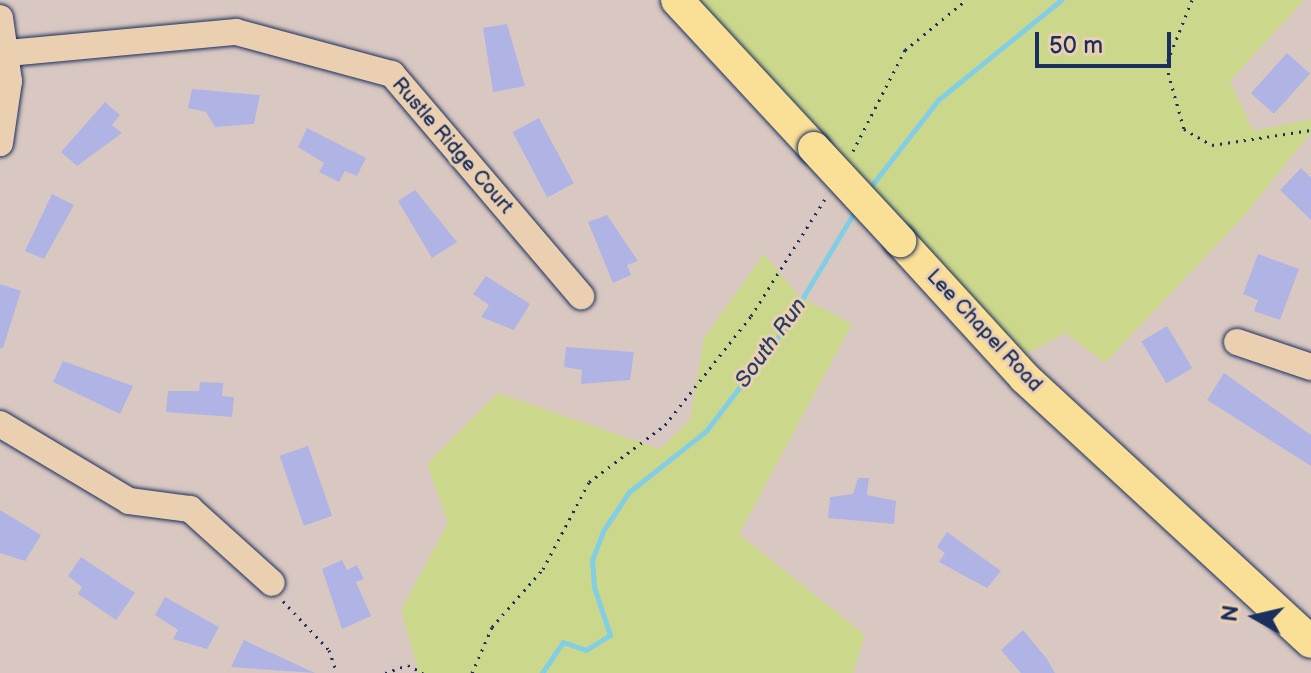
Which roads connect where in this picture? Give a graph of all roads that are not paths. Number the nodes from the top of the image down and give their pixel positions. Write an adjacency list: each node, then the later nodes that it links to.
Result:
1 (677, 0): 10 (main road, Lee Chapel Road, bridge)
2 (0, 18): 3 (street)
3 (8, 53): 4 (street); 5 (street, Rustle Ridge Court)
4 (0, 143)
5 (581, 296)
6 (1237, 342): 7 (street)
7 (1311, 367)
8 (0, 424): 9 (street)
9 (272, 583)
10 (1311, 642)

